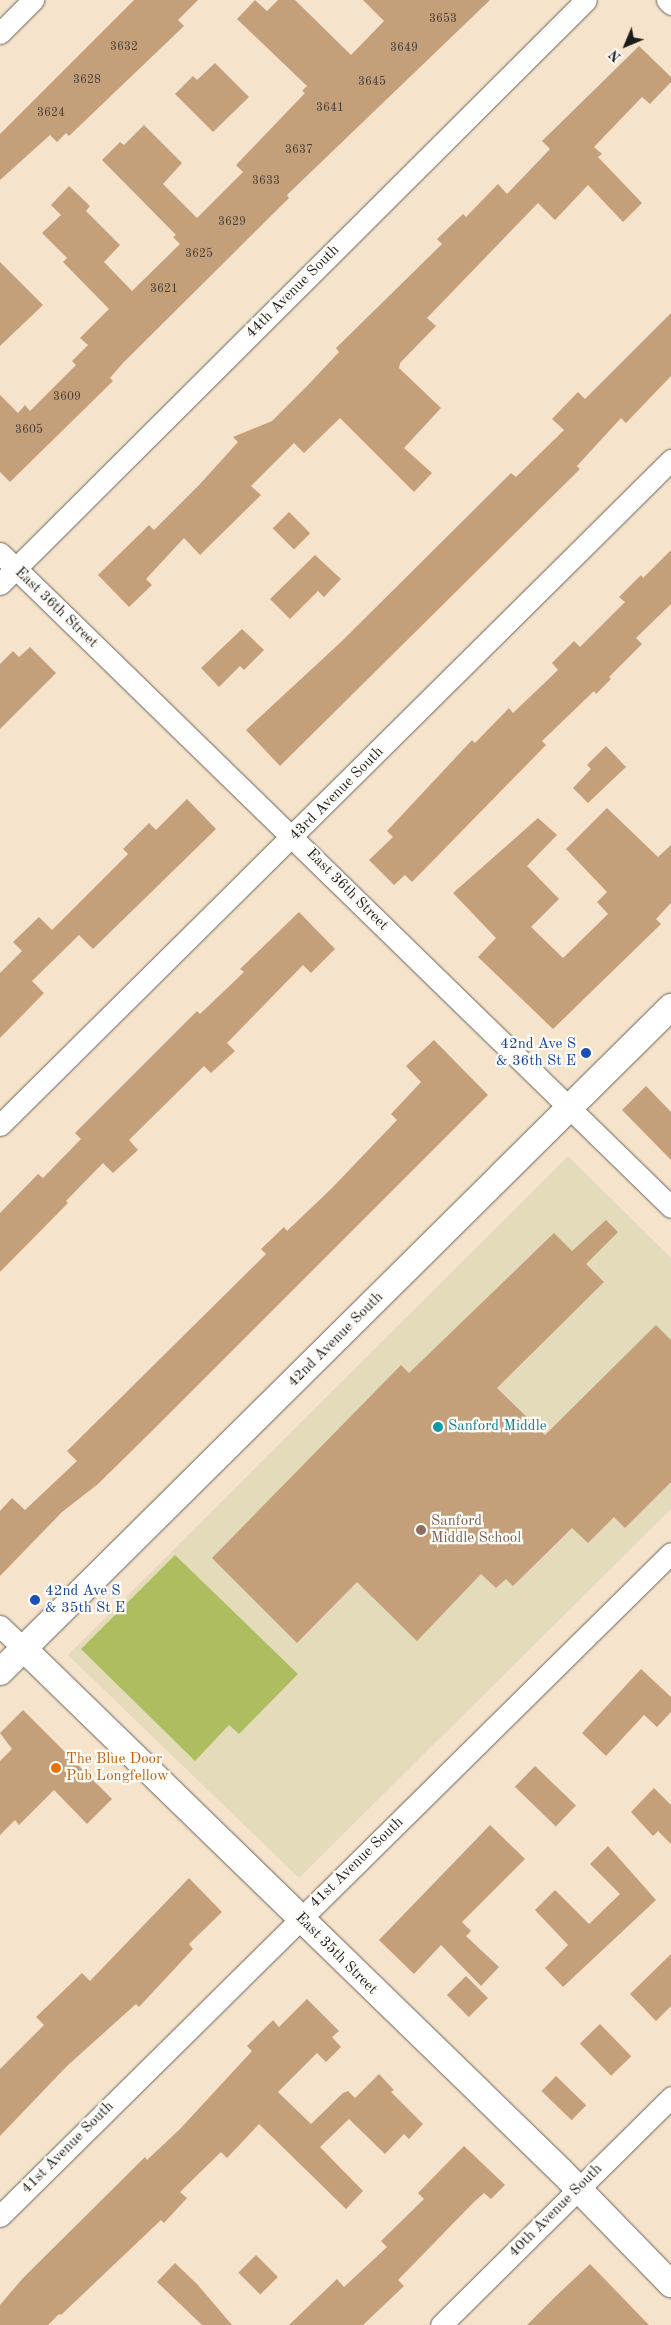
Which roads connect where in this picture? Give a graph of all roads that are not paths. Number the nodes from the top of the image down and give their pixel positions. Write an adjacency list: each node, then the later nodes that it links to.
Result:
1 (33, 0): 5 (street)
2 (586, 0): 8 (street, 44th Avenue South)
3 (667, 0): 4 (street)
4 (671, 4)
5 (0, 33)
6 (671, 460): 10 (street, 43rd Avenue South)
7 (0, 552): 8 (street, East 36th Street)
8 (16, 568): 9 (street, 44th Avenue South); 10 (street, East 36th Street)
9 (0, 584)
10 (293, 838): 12 (street, East 36th Street); 13 (street, 43rd Avenue South)
11 (671, 1007): 12 (street, 42nd Avenue South)
12 (569, 1108): 14 (street, East 36th Street); 17 (street, 42nd Avenue South)
13 (0, 1125)
14 (671, 1207)
15 (671, 1553): 19 (street, 41st Avenue South)
16 (0, 1626): 17 (street, East 35th Street)
17 (24, 1649): 18 (street, 42nd Avenue South); 19 (street, East 35th Street)
18 (0, 1672)
19 (300, 1918): 21 (street, East 35th Street); 22 (street, 41st Avenue South)
20 (671, 2097): 21 (street, 40th Avenue South)
21 (578, 2188): 23 (street, East 35th Street); 24 (street, 40th Avenue South)
22 (0, 2216)
23 (671, 2284)
24 (441, 2325)

